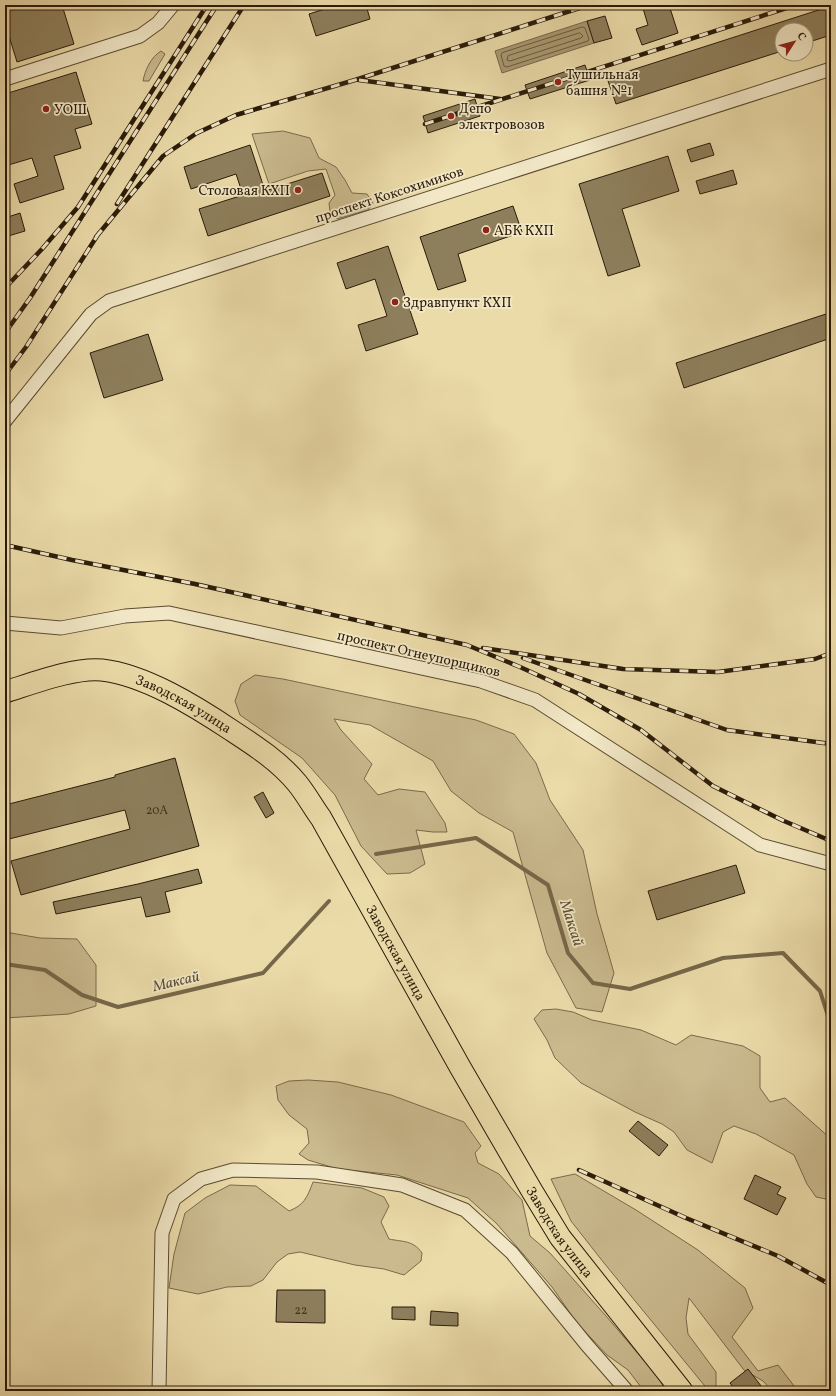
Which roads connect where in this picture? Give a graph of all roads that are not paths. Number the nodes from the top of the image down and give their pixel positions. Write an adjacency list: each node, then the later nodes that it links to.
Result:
1 (173, 5): 3 (street)
2 (831, 69): 4 (street, проспект Коксохимиков)
3 (5, 79)
4 (5, 420)
5 (5, 623): 7 (street, проспект Огнеупорщиков)
6 (5, 692): 10 (main road, Заводская улица)
7 (831, 864)
8 (159, 1391): 9 (street)
9 (627, 1391)
10 (682, 1391)

